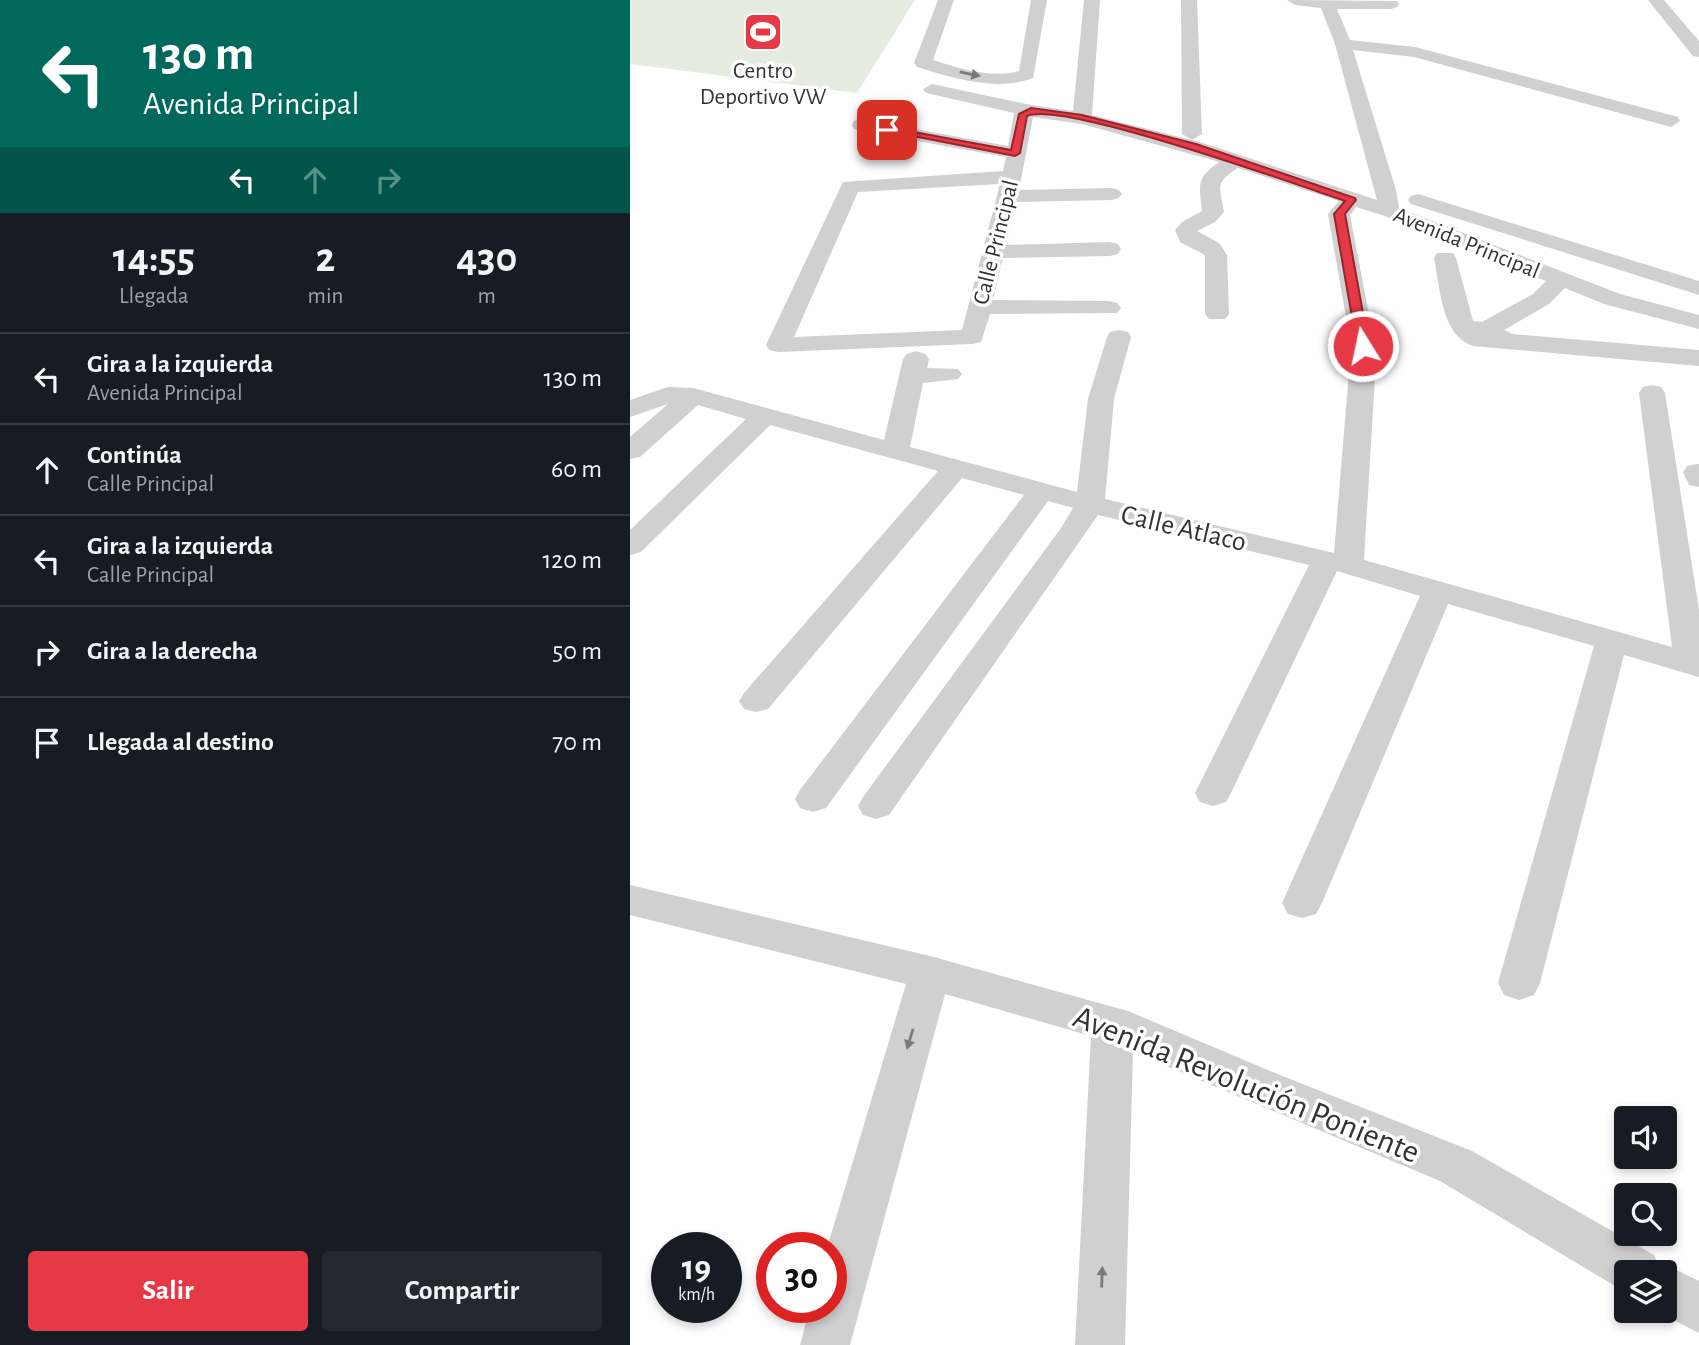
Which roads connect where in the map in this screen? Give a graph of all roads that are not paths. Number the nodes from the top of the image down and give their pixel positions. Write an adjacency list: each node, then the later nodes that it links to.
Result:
1 (946, 0): 2 (street, one-way to 2)
2 (1039, 0)
3 (1092, 0): 14 (street)
4 (1189, 0): 17 (street)
5 (1295, 0): 7 (street)
6 (1656, 0): 10 (street)
7 (1327, 2): 8 (street); 9 (street)
8 (1391, 4)
9 (1343, 44): 12 (street); 24 (street)
10 (1699, 52)
11 (933, 89): 13 (street)
12 (1649, 97)
13 (1031, 111): 14 (street); 18 (street, Calle Principal)
14 (1082, 118): 19 (street)
15 (861, 125): 18 (street)
16 (1129, 134): 21 (street)
17 (1192, 134)
18 (1006, 151): 20 (street); 21 (street, Calle Principal)
19 (1235, 161): 23 (street, Avenida Principal); 33 (street)
20 (904, 166)
21 (1011, 190): 22 (street); 26 (street, Calle Principal); 30 (street, Calle Principal)
22 (1112, 194)
23 (1351, 200): 24 (street, Avenida Principal); 49 (street)
24 (1388, 201): 28 (street); 29 (street, Avenida Principal)
25 (1110, 249): 26 (street)
26 (993, 252): 30 (street, Calle Principal)
27 (1445, 258): 35 (street)
28 (1699, 288)
29 (1544, 289): 32 (street); 34 (street, Avenida Principal); 35 (street)
30 (979, 307): 31 (street)
31 (1109, 308)
32 (1585, 308)
33 (1217, 314)
34 (1699, 322)
35 (1485, 333): 37 (street)
36 (1119, 337): 47 (street)
37 (1699, 358)
38 (949, 374): 44 (street)
39 (1652, 393): 52 (street)
40 (681, 396): 41 (street); 42 (street, Calle Atlaco); 43 (street)
41 (630, 409)
42 (764, 416): 44 (street, Calle Atlaco); 48 (street)
43 (630, 451)
44 (895, 452): 45 (street, Calle Atlaco)
45 (956, 468): 46 (street, Calle Atlaco); 53 (street)
46 (1041, 491): 47 (street, Calle Atlaco); 55 (street)
47 (1090, 504): 49 (street, Calle Atlaco); 56 (street)
48 (630, 545)
49 (1337, 563): 50 (street, Calle Atlaco); 54 (street)
50 (1438, 590): 51 (street, Calle Atlaco); 58 (street)
51 (1612, 640): 52 (street, Calle Atlaco); 60 (street)
52 (1695, 665)
53 (756, 701)
54 (1213, 793)
55 (813, 799)
56 (876, 806)
57 (630, 900): 59 (street, Avenida Revolución Poniente)
58 (1303, 903)
59 (930, 973): 61 (street, Avenida Revolución Poniente); 65 (street, one-way to 65)
60 (1519, 983)
61 (1113, 1024): 62 (street, Avenida Revolución Poniente); 66 (street, one-way to 61)
62 (1617, 1260)
63 (1677, 1295): 64 (street)
64 (1699, 1308)
65 (825, 1345)
66 (1100, 1345)

